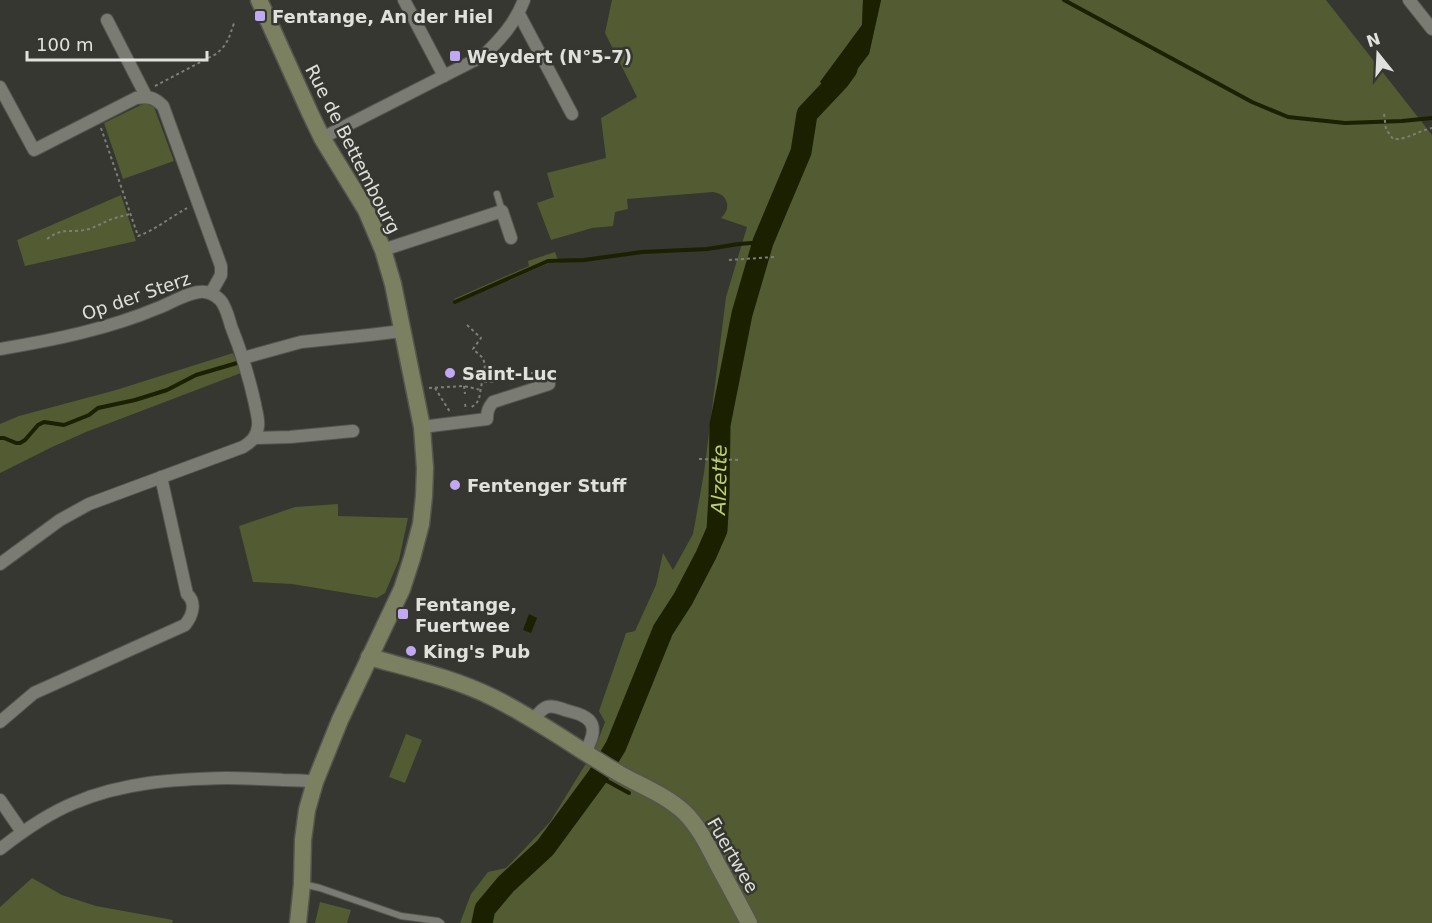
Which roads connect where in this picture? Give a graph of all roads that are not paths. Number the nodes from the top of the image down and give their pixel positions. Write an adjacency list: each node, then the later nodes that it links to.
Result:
1 (259, 0): 12 (main road, Rue de Bettembourg)
2 (404, 0): 8 (street)
3 (524, 0): 5 (street)
4 (1409, 0): 7 (street)
5 (519, 14): 8 (street); 11 (street)
6 (107, 20): 10 (street)
7 (1432, 29)
8 (444, 76): 12 (street)
9 (0, 87): 10 (street)
10 (149, 93): 17 (street)
11 (572, 114)
12 (322, 138): 16 (main road, Rue de Bettembourg)
13 (497, 194): 14 (lane)
14 (502, 211): 15 (street); 16 (street, Rue de Bettembourg)
15 (511, 238)
16 (383, 250): 18 (main road, Rue de Bettembourg)
17 (211, 293): 19 (street, Op der Sterz); 20 (street, Op der Sterz)
18 (402, 331): 20 (street); 22 (main road, Rue de Bettembourg)
19 (0, 349)
20 (243, 358): 24 (street, Op der Sterz)
21 (549, 384): 22 (street)
22 (422, 427): 27 (main road, Rue de Bettembourg)
23 (353, 431): 24 (street)
24 (255, 438): 25 (street)
25 (161, 477): 26 (street); 29 (street)
26 (0, 564)
27 (369, 657): 28 (main road); 31 (main road, Rue de Bettembourg)
28 (532, 720): 30 (main road); 30 (street)
29 (0, 722)
30 (587, 754): 38 (main road, Fuertwee)
31 (315, 782): 33 (street); 35 (main road, Rue de Bettembourg)
32 (0, 800): 33 (street)
33 (22, 832): 34 (street)
34 (0, 849)
35 (302, 884): 36 (main road, Rue de Bettembourg); 37 (lane)
36 (298, 923)
37 (441, 923)
38 (749, 923)

